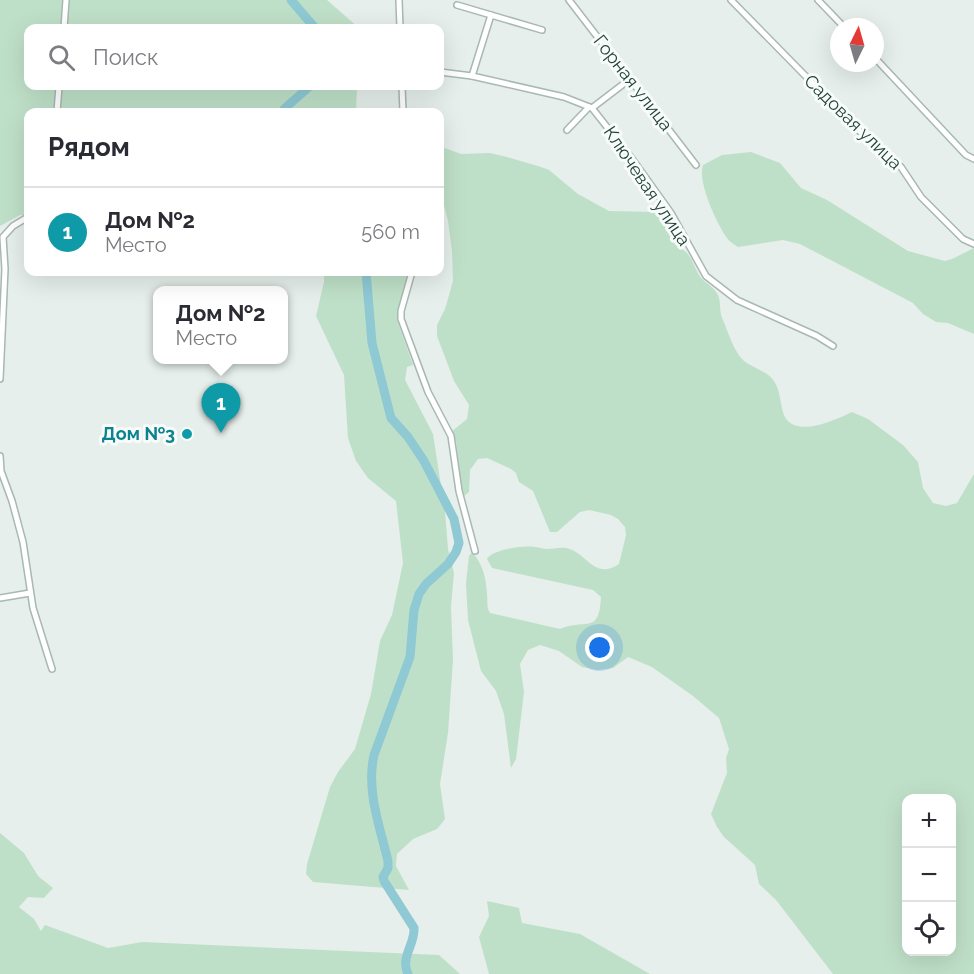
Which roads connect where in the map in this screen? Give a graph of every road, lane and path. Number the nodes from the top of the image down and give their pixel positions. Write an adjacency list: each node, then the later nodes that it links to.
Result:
1 (66, 0): 9 (street)
2 (399, 0): 10 (street)
3 (569, 0): 15 (street, Горная улица)
4 (818, 0): 8 (street)
5 (735, 2): 26 (street, Садовая улица)
6 (457, 5): 7 (street)
7 (491, 15): 11 (street); 14 (street)
8 (835, 18)
9 (64, 24)
10 (400, 24)
11 (542, 30)
12 (884, 68): 22 (street)
13 (444, 72): 14 (street)
14 (472, 76): 20 (street)
15 (630, 79): 20 (street); 23 (street, Горная улица)
16 (59, 90): 18 (street)
17 (402, 90): 19 (street)
18 (57, 108)
19 (403, 108)
20 (591, 108): 21 (street); 28 (street, Ключевая улица)
21 (567, 130)
22 (974, 159)
23 (696, 165)
24 (24, 219): 25 (street)
25 (2, 237): 29 (street)
26 (974, 244)
27 (411, 276): 32 (street)
28 (833, 346)
29 (0, 379)
30 (0, 456): 31 (street)
31 (1, 472): 33 (street)
32 (475, 551)
33 (30, 593): 34 (street); 35 (street)
34 (0, 598)
35 (52, 669)

